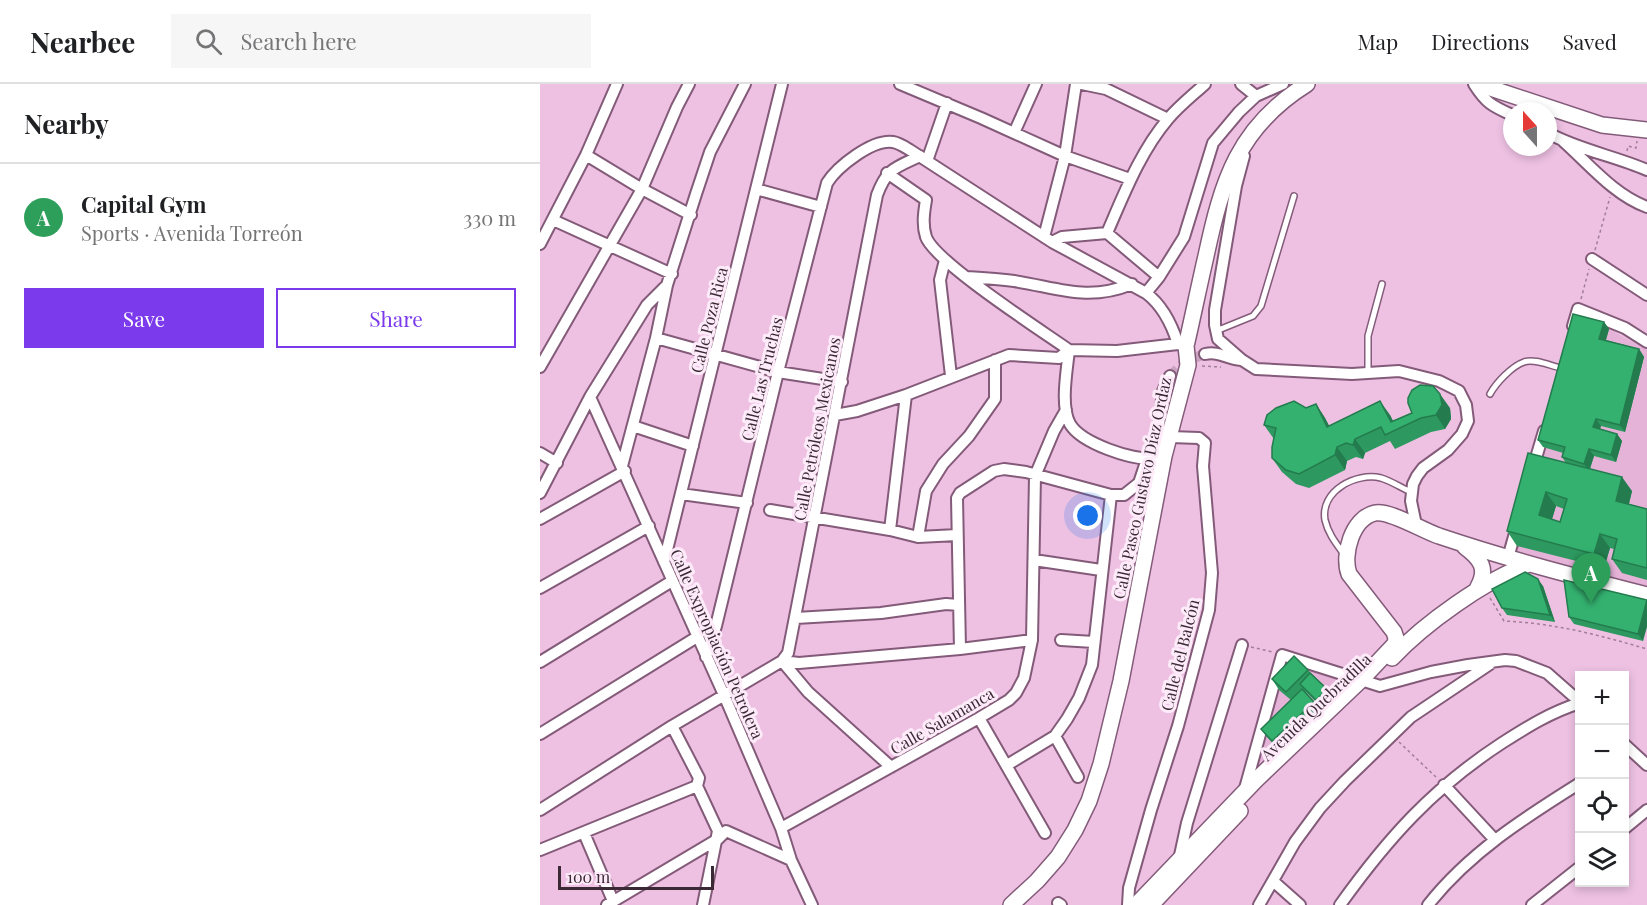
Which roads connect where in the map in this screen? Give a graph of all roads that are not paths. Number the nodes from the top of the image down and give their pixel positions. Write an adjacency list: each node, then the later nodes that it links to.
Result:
1 (617, 84): 23 (street)
2 (689, 84): 29 (street)
3 (745, 84): 34 (street)
4 (782, 84): 30 (street, Calle Poza Rica)
5 (900, 84): 15 (street)
6 (1036, 84): 19 (street)
7 (1076, 84): 24 (street)
8 (1082, 84): 17 (street)
9 (1205, 84): 17 (street)
10 (1241, 84): 14 (street)
11 (1283, 84): 14 (street)
12 (1307, 84): 20 (street, Calle Paseo Gustavo Díaz Ordaz)
13 (1476, 84): 16 (street); 18 (street)
14 (1256, 96): 44 (street)
15 (947, 103): 19 (street); 25 (street)
16 (1503, 111)
17 (1168, 119): 28 (street)
18 (1647, 130)
19 (1014, 133): 24 (street)
20 (1252, 133): 50 (street); 54 (street, Calle Paseo Gustavo Díaz Ordaz)
21 (1557, 138): 22 (street)
22 (1563, 141): 26 (street); 33 (street)
23 (586, 155): 29 (street); 35 (street)
24 (1065, 156): 28 (street); 37 (street)
25 (923, 159): 27 (street); 32 (street, Calle Las Truchas); 37 (street)
26 (1647, 170)
27 (888, 173): 41 (street); 66 (street, Calle Petróleos Mexicanos)
28 (1131, 179): 36 (street)
29 (642, 189): 34 (street); 39 (street)
30 (756, 189): 32 (street); 57 (street, Calle Poza Rica)
31 (1294, 196): 50 (lane)
32 (821, 207): 62 (street, Calle Las Truchas)
33 (1647, 207)
34 (691, 215): 42 (street)
35 (553, 220): 38 (street); 39 (street)
36 (1107, 233): 37 (street); 44 (street)
37 (1048, 239): 45 (street)
38 (540, 244)
39 (609, 246): 42 (street); 60 (street)
40 (1592, 259): 49 (street)
41 (945, 260): 43 (street); 64 (street)
42 (672, 274): 47 (street)
43 (966, 277): 45 (street); 55 (street)
44 (1159, 277): 48 (street)
45 (1132, 284): 48 (street)
46 (1383, 284): 63 (lane)
47 (668, 285): 51 (street); 69 (street)
48 (1146, 292): 54 (street)
49 (1647, 295)
50 (1216, 331): 59 (street)
51 (656, 338): 57 (street); 73 (street)
52 (1570, 339): 53 (street)
53 (1647, 342)
54 (1182, 345): 55 (street); 74 (street, Calle Paseo Gustavo Díaz Ordaz)
55 (1069, 350): 58 (street); 70 (street)
56 (1205, 354): 59 (street)
57 (716, 355): 62 (street); 75 (street, Calle Poza Rica)
58 (995, 360): 64 (street); 95 (street)
59 (1242, 360): 63 (street)
60 (540, 367)
61 (1561, 369): 67 (lane)
62 (778, 372): 66 (street); 86 (street, Calle Las Truchas)
63 (1368, 373): 82 (street)
64 (951, 376): 68 (street)
65 (1170, 376): 77 (street)
66 (842, 382): 71 (street, Calle Petróleos Mexicanos)
67 (1490, 394)
68 (906, 395): 71 (street); 93 (street)
69 (590, 397): 78 (street); 79 (street, Calle Expropiación Petrolera)
70 (1066, 410): 77 (street); 80 (street, Calle Salamanca)
71 (834, 415): 89 (street, Calle Petróleos Mexicanos)
72 (1547, 420): 81 (street)
73 (633, 426): 75 (street); 79 (street)
74 (1170, 437): 77 (street, Calle Paseo Gustavo Díaz Ordaz); 153 (street, Calle del Balcón)
75 (693, 446): 84 (street, Calle Poza Rica)
76 (540, 453): 78 (street)
77 (1164, 456): 85 (street); 152 (street, Calle Paseo Gustavo Díaz Ordaz)
78 (558, 463): 83 (street)
79 (623, 469): 90 (street); 92 (street, Calle Expropiación Petrolera)
80 (1035, 476): 85 (street); 94 (street); 99 (street, Calle Salamanca)
81 (1529, 482)
82 (1411, 492): 91 (street); 97 (lane)
83 (540, 493)
84 (681, 494): 86 (street); 100 (street, Calle Poza Rica)
85 (1111, 495): 102 (street)
86 (747, 503): 115 (street, Calle Las Truchas)
87 (770, 510): 89 (street)
88 (1520, 515): 98 (street)
89 (814, 518): 93 (street); 108 (street, Calle Petróleos Mexicanos)
90 (540, 519)
91 (1416, 525): 96 (street); 97 (street)
92 (649, 526): 100 (street, Calle Expropiación Petrolera); 105 (street)
93 (890, 530): 95 (street)
94 (957, 535): 95 (street); 107 (street)
95 (918, 537)
96 (1459, 543): 98 (street); 104 (street)
97 (1346, 557): 119 (street, Avenida Quebradilla)
98 (1508, 558): 101 (street); 104 (street)
99 (1034, 560): 102 (street); 110 (street, Calle Salamanca)
100 (664, 562): 103 (street, Calle Expropiación Petrolera)
101 (1529, 564): 104 (street, Avenida Quebradilla); 106 (street)
102 (1101, 570): 112 (street)
103 (672, 581): 109 (street, Calle Expropiación Petrolera); 117 (street)
104 (1481, 587): 119 (street, Avenida Quebradilla)
105 (540, 588)
106 (1647, 595)
107 (959, 604): 108 (street); 114 (street)
108 (796, 618): 118 (street, Calle Petróleos Mexicanos)
109 (697, 637): 115 (street, Calle Expropiación Petrolera); 125 (street)
110 (1032, 640): 114 (street); 123 (street, Calle Salamanca)
111 (1061, 640): 112 (street)
112 (1094, 642): 126 (street)
113 (1242, 645): 146 (street)
114 (960, 649): 118 (street)
115 (706, 657): 120 (street, Calle Expropiación Petrolera)
116 (1496, 661): 119 (street); 121 (street); 148 (street)
117 (540, 662)
118 (782, 662): 120 (street); 130 (street)
119 (1365, 682): 135 (street, Avenida Quebradilla); 135 (street); 155 (street, Avenida Quebradilla)
120 (724, 695): 124 (street); 139 (street, Calle Expropiación Petrolera)
121 (1575, 698)
122 (1575, 705): 132 (street)
123 (979, 718): 128 (street); 130 (street, Calle Salamanca)
124 (672, 726): 133 (street); 136 (street)
125 (540, 734)
126 (1055, 736): 128 (street); 131 (street)
127 (1630, 756): 129 (street)
128 (1007, 765): 141 (street)
129 (1647, 765)
130 (891, 767): 139 (street, Calle Salamanca)
131 (1078, 777)
132 (1444, 785): 143 (street); 158 (street)
133 (697, 786): 140 (street); 142 (street)
134 (1575, 786): 143 (street)
135 (1244, 792): 146 (street, Avenida Quebradilla)
136 (540, 810)
137 (1647, 810): 138 (street)
138 (1629, 825)
139 (781, 828): 145 (street, Calle Expropiación Petrolera)
140 (584, 833): 144 (street); 149 (street)
141 (1045, 833)
142 (722, 835): 145 (street); 149 (street); 150 (street)
143 (1496, 840): 159 (street)
144 (540, 850)
145 (790, 860): 151 (street, Calle Expropiación Petrolera)
146 (1179, 860): 154 (street, Avenida Quebradilla)
147 (1575, 871): 160 (street)
148 (1273, 880): 156 (street); 157 (street)
149 (610, 903)
150 (703, 905)
151 (812, 905)
152 (1011, 905)
153 (1128, 905)
154 (1136, 905)
155 (1151, 905)
156 (1259, 905)
157 (1300, 905)
158 (1340, 905)
159 (1428, 905)
160 (1532, 905)

